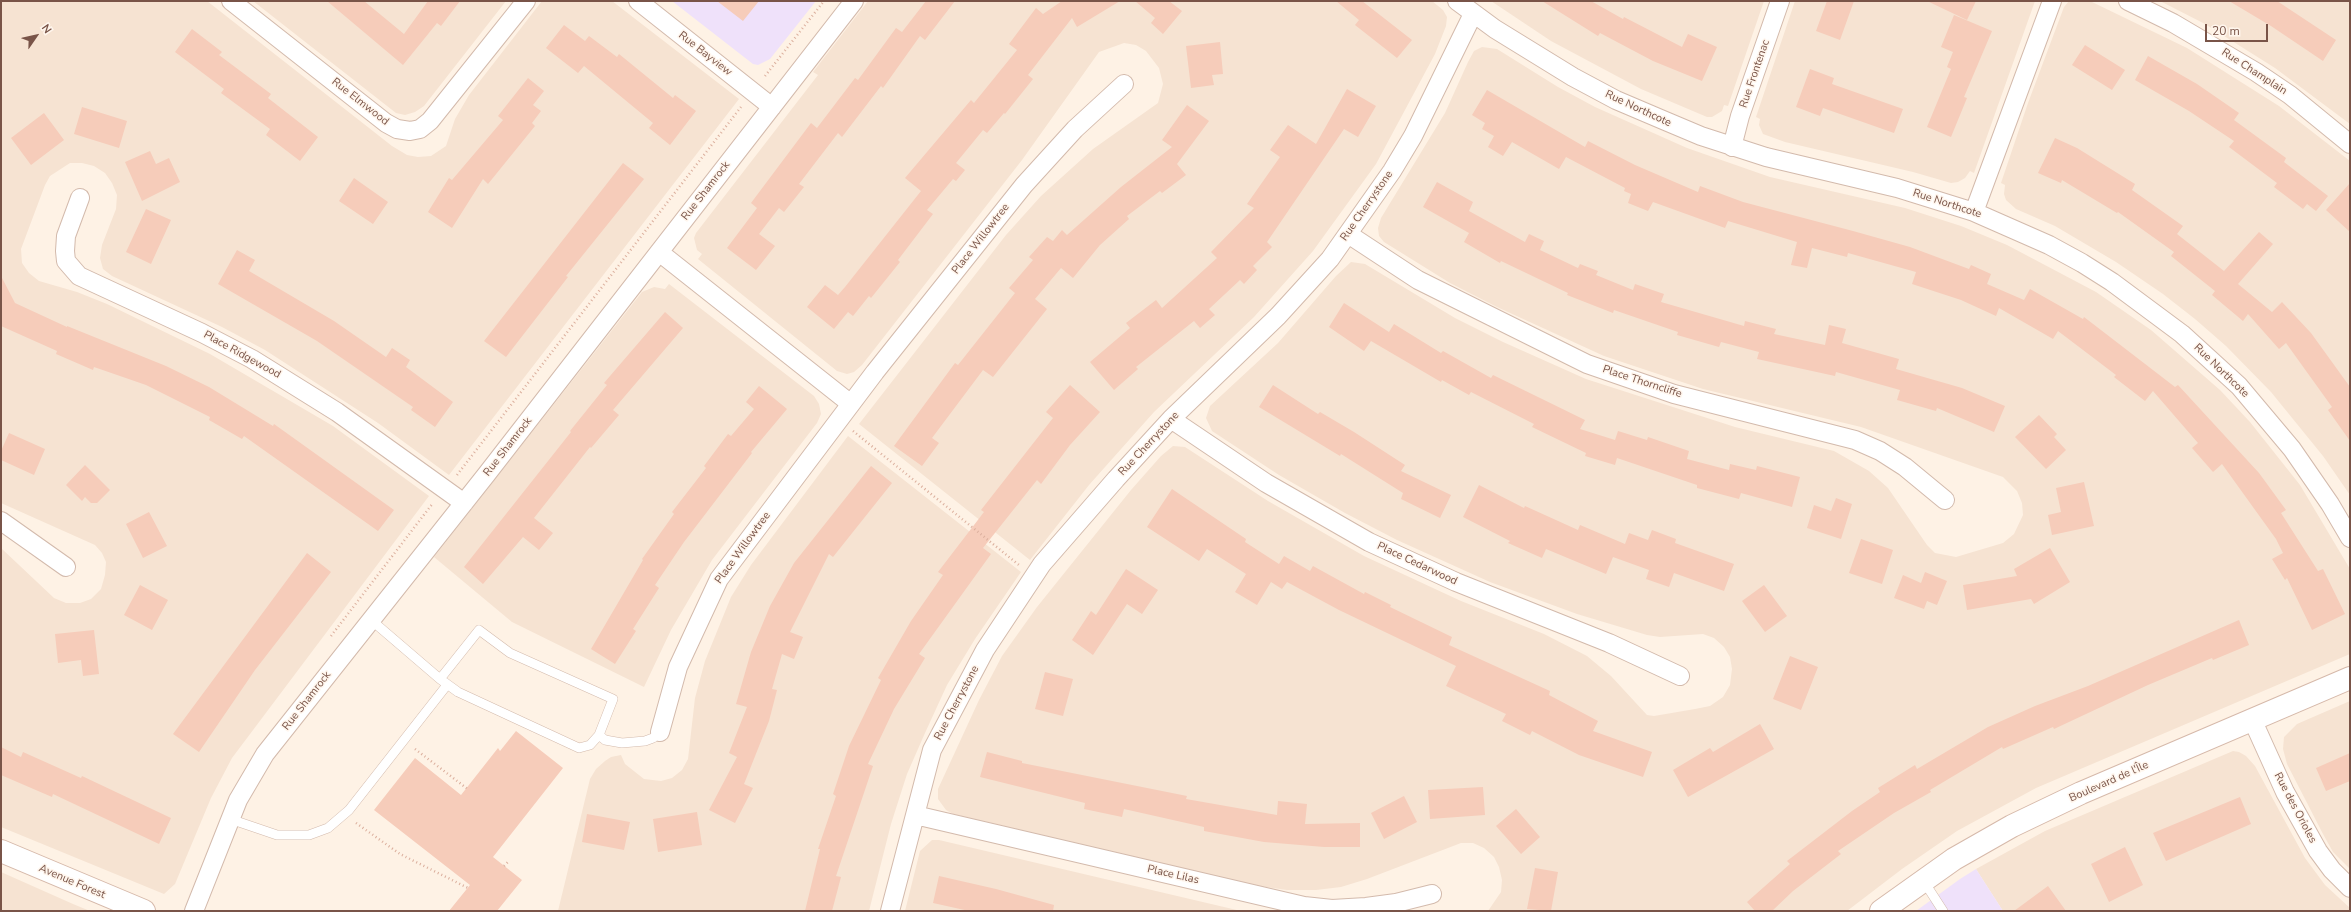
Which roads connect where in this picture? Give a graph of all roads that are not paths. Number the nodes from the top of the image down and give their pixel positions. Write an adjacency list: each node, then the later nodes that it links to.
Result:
1 (231, 1): 2 (street, Rue Elmwood)
2 (526, 1)
3 (638, 1): 11 (street, Rue Bayview)
4 (854, 1): 11 (street, Rue Shamrock)
5 (1457, 1): 9 (street, Rue Northcote)
6 (1780, 1): 13 (street, Rue Frontenac)
7 (2052, 1): 15 (street)
8 (2128, 1): 12 (street, Rue Champlain)
9 (1473, 14): 13 (street, Rue Northcote); 16 (street, Rue Cherrystone)
10 (1124, 84): 18 (street, Place Willowtree)
11 (772, 107): 17 (street, Rue Shamrock)
12 (2350, 144)
13 (1732, 147): 15 (street, Rue Northcote)
14 (80, 198): 21 (street, Place Ridgewood)
15 (1974, 212): 23 (street, Rue Northcote)
16 (1348, 234): 19 (street, Rue Cherrystone); 20 (street, Place Thorncliffe)
17 (659, 252): 18 (street); 21 (street, Rue Shamrock)
18 (851, 404): 30 (street, Place Willowtree)
19 (1172, 419): 26 (street, Place Cedarwood); 32 (street, Rue Cherrystone)
20 (1945, 500)
21 (464, 503): 25 (street, Rue Shamrock)
22 (1, 521): 24 (street)
23 (2350, 538)
24 (66, 567)
25 (370, 619): 28 (lane); 33 (street, Rue Shamrock)
26 (1680, 676)
27 (2350, 678): 29 (street, Boulevard de l'Île)
28 (444, 682): 31 (lane); 31 (lane); 33 (lane)
29 (2252, 719): 35 (street, Boulevard de l'Île); 36 (street, Rue des Orioles)
30 (660, 732): 31 (lane)
31 (599, 735)
32 (915, 815): 37 (street, Place Lilas); 40 (street, Rue Cherrystone)
33 (230, 819): 39 (street, Rue Shamrock)
34 (1, 851): 38 (street, Avenue Forest)
35 (1923, 880): 41 (street, Boulevard de l'Île); 42 (lane)
36 (2350, 888)
37 (1432, 894)
38 (144, 911)
39 (194, 911)
40 (890, 911)
41 (1881, 911)
42 (1943, 911)

